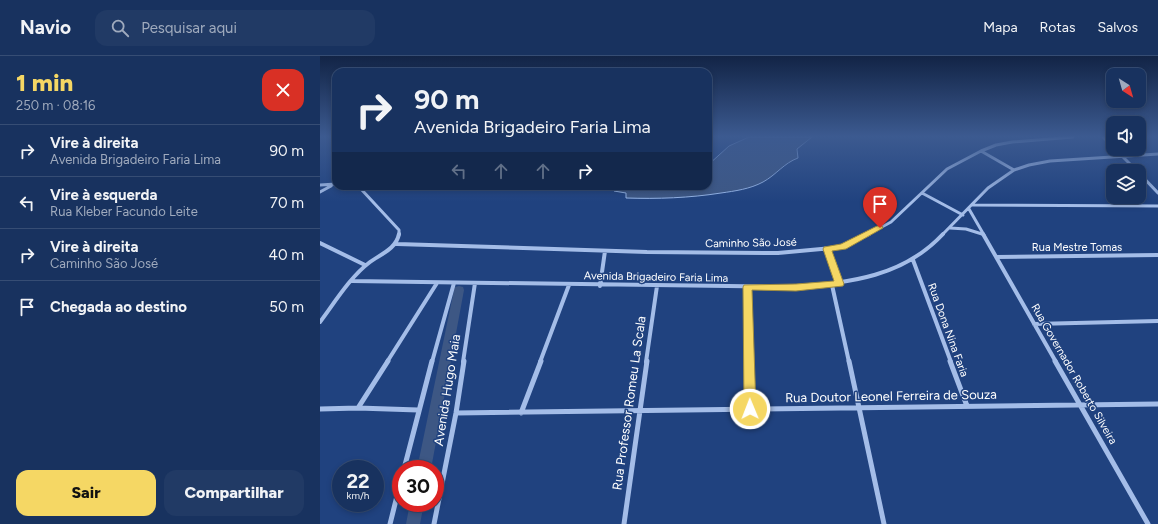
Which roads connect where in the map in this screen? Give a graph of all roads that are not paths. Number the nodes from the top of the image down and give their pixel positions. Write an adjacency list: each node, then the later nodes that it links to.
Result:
1 (966, 159): 11 (street, Caminho São José)
2 (995, 159): 4 (street)
3 (1081, 159): 4 (street, Avenida Brigadeiro Faria Lima)
4 (1014, 170): 13 (street, Avenida Brigadeiro Faria Lima)
5 (1146, 180): 12 (street)
6 (332, 184): 7 (street)
7 (320, 185)
8 (332, 185): 10 (street)
9 (362, 190): 20 (street)
10 (320, 192)
11 (922, 193): 16 (street); 21 (street, Caminho São José)
12 (1158, 193)
13 (973, 205): 14 (street); 15 (street, Avenida Brigadeiro Faria Lima)
14 (1158, 206)
15 (969, 209): 16 (street, Avenida Brigadeiro Faria Lima); 18 (street, Rua Governador Roberto Silveira)
16 (963, 215): 17 (street, Avenida Brigadeiro Faria Lima)
17 (950, 228): 18 (street); 25 (street, Avenida Brigadeiro Faria Lima)
18 (982, 234): 24 (street, Rua Governador Roberto Silveira)
19 (320, 243): 26 (street)
20 (397, 244): 22 (street, Caminho São José); 26 (street)
21 (827, 249): 22 (street, Caminho São José); 31 (street)
22 (605, 251): 34 (street)
23 (1158, 255): 24 (street, Rua Mestre Tomas)
24 (996, 256): 39 (street, Rua Governador Roberto Silveira)
25 (912, 260): 31 (street, Avenida Brigadeiro Faria Lima); 42 (street, Rua Dona Nina Faria)
26 (366, 266): 27 (street)
27 (352, 281): 28 (street, Avenida Brigadeiro Faria Lima); 38 (street)
28 (438, 283): 29 (street, Avenida Brigadeiro Faria Lima); 43 (street)
29 (454, 283): 30 (street, Avenida Brigadeiro Faria Lima); 47 (street, Avenida Hugo Maia)
30 (475, 283): 32 (street, Avenida Brigadeiro Faria Lima); 49 (street, Avenida Hugo Maia)
31 (840, 284): 33 (street, Avenida Brigadeiro Faria Lima)
32 (569, 285): 34 (street, Avenida Brigadeiro Faria Lima); 50 (street)
33 (832, 285): 36 (street, Avenida Brigadeiro Faria Lima); 46 (street)
34 (600, 286): 35 (street, Avenida Brigadeiro Faria Lima)
35 (657, 286): 36 (street, Avenida Brigadeiro Faria Lima); 48 (street, Rua Professor Romeu La Scala)
36 (747, 287): 45 (street)
37 (1158, 321): 39 (street)
38 (320, 322)
39 (1034, 324): 41 (street, Rua Governador Roberto Silveira)
40 (1158, 404): 41 (street, Rua Doutor Leonel Ferreira de Souza)
41 (1081, 405): 42 (street, Rua Doutor Leonel Ferreira de Souza); 57 (street, Rua Governador Roberto Silveira)
42 (967, 406): 46 (street, Rua Doutor Leonel Ferreira de Souza)
43 (358, 408): 44 (street); 47 (street)
44 (320, 409)
45 (750, 409): 46 (street, Rua Doutor Leonel Ferreira de Souza); 48 (street, Rua Doutor Leonel Ferreira de Souza)
46 (860, 409): 56 (street)
47 (418, 410): 51 (street, Avenida Hugo Maia)
48 (639, 411): 50 (street, Rua Doutor Leonel Ferreira de Souza); 55 (street, Rua Professor Romeu La Scala)
49 (456, 413): 50 (street, Rua Doutor Leonel Ferreira de Souza); 54 (street, Avenida Hugo Maia)
50 (521, 413)
51 (406, 460)
52 (393, 512): 53 (street)
53 (390, 524)
54 (434, 524)
55 (624, 524)
56 (884, 524)
57 (1148, 524)

